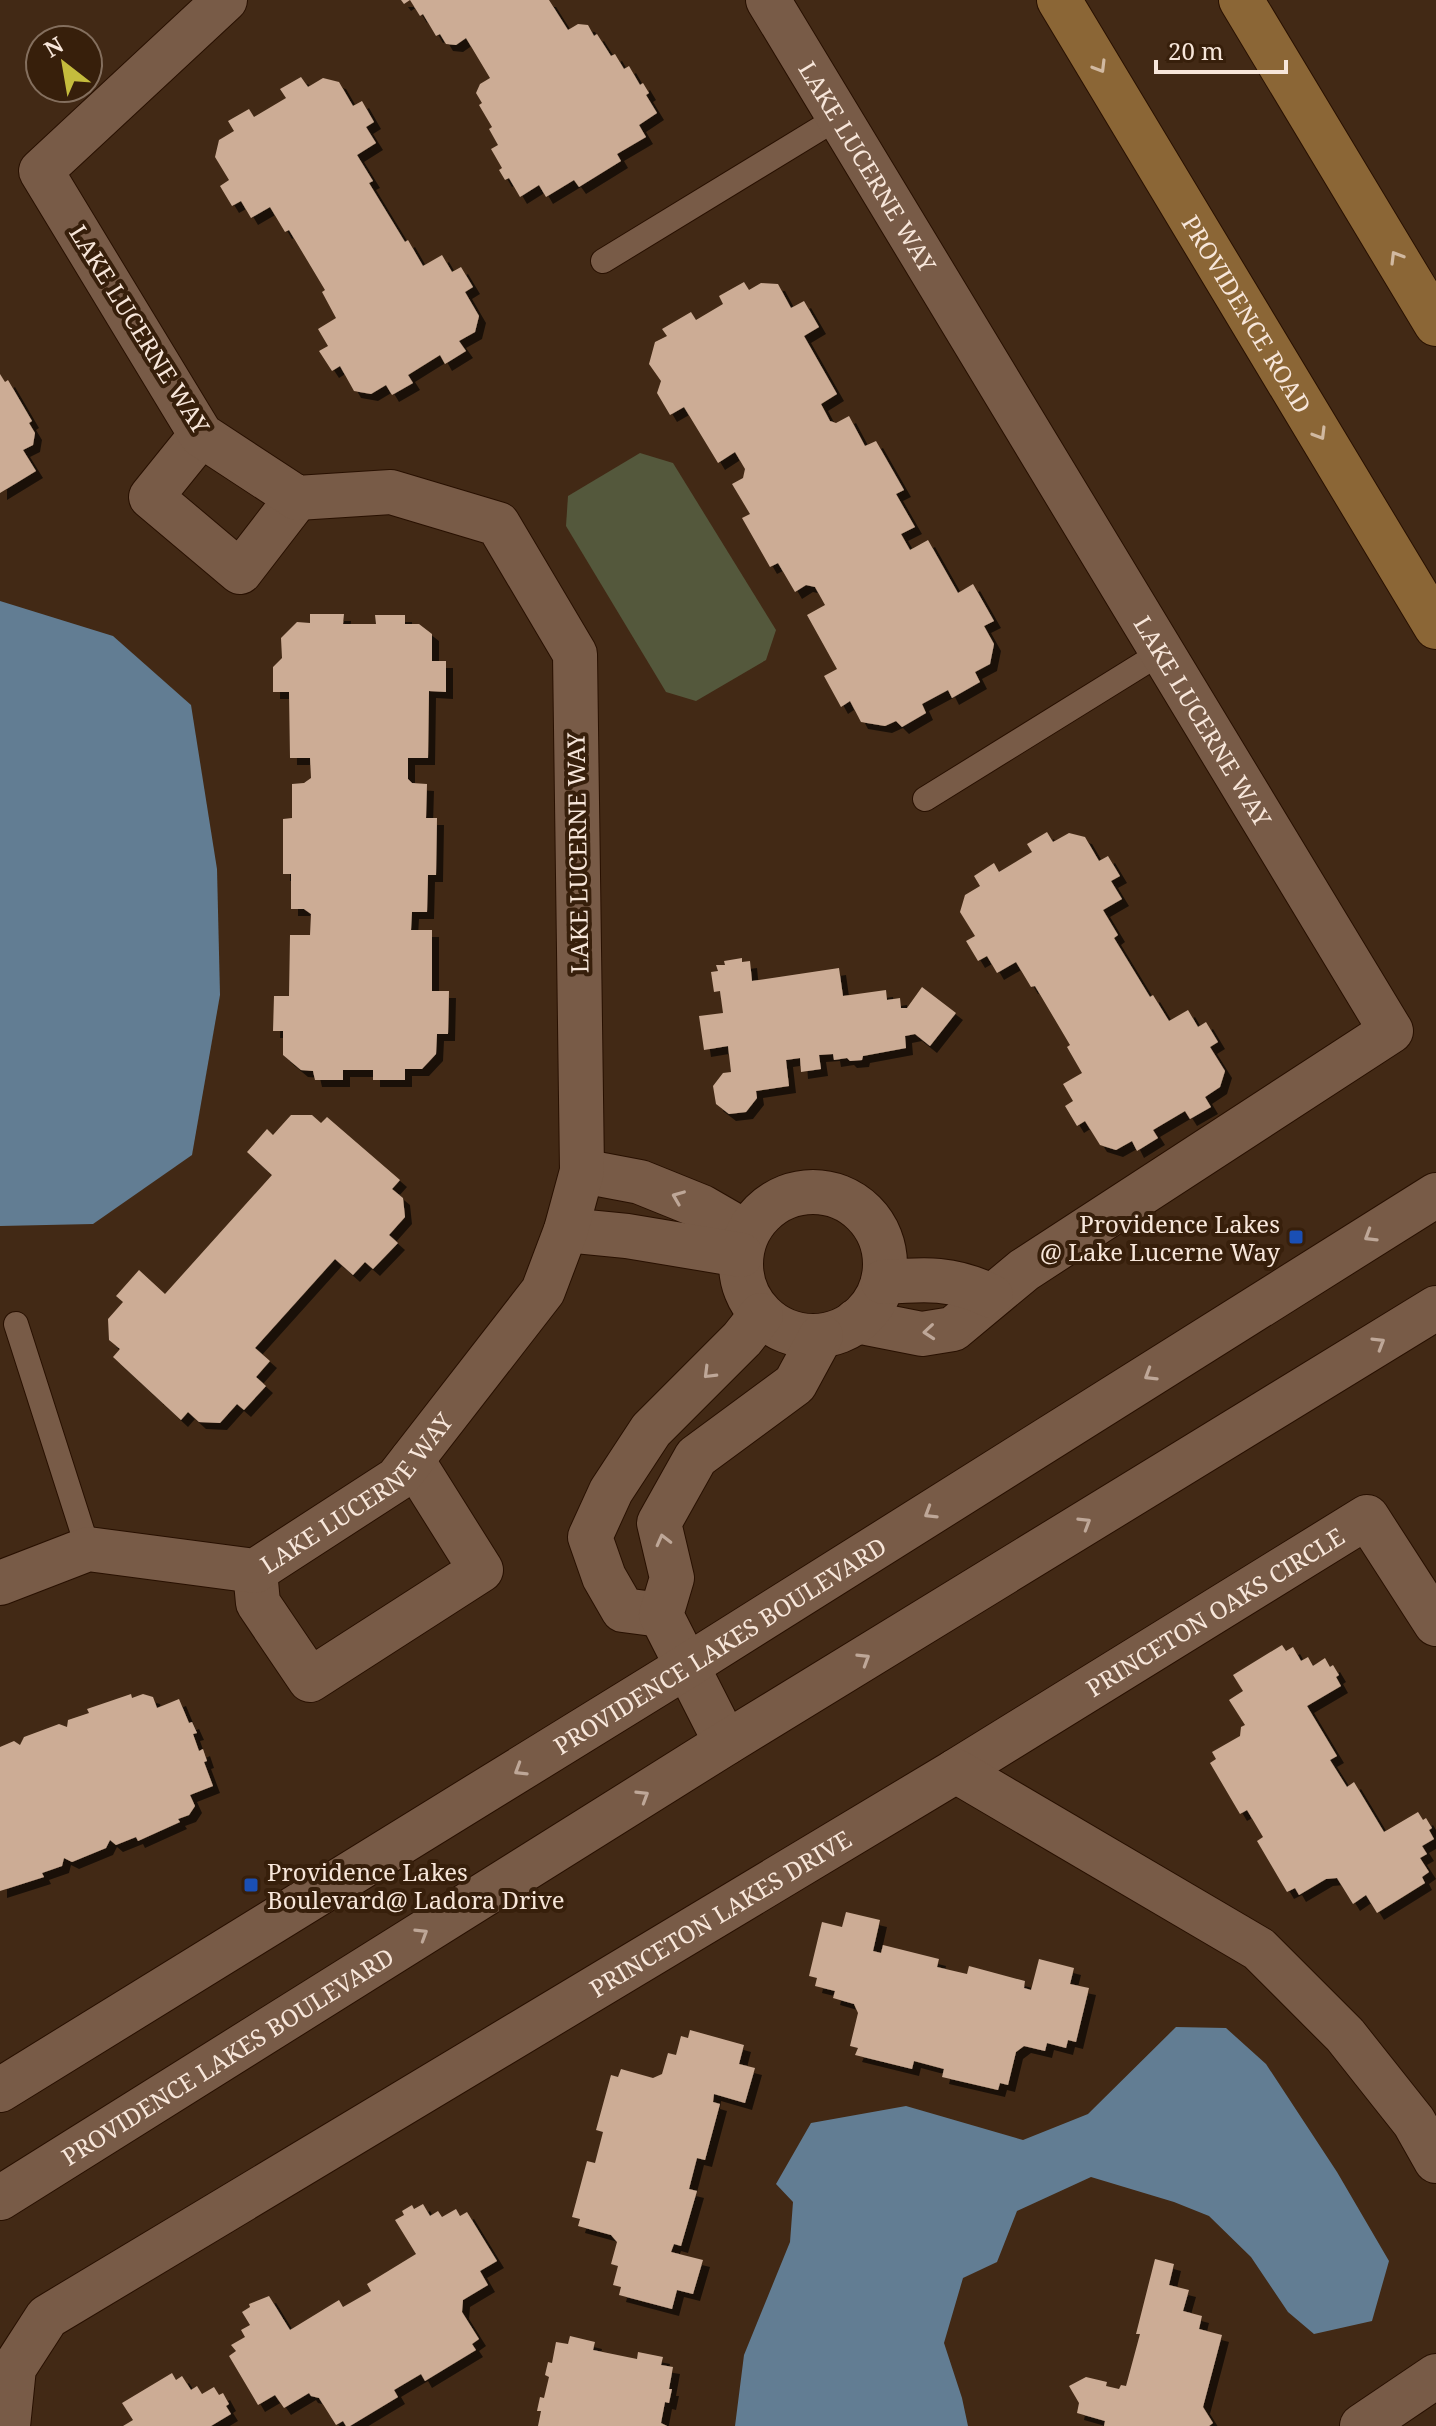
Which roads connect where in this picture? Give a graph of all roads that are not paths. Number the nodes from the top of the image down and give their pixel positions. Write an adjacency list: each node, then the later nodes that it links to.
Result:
1 (225, 0): 8 (street, LAKE LUCERNE WAY)
2 (768, 0): 5 (street, LAKE LUCERNE WAY)
3 (1059, 0): 10 (main road, PROVIDENCE ROAD, one-way to 10)
4 (1241, 0): 7 (main road, one-way to 4)
5 (839, 117): 6 (lane); 11 (street, LAKE LUCERNE WAY)
6 (603, 261)
7 (1436, 324)
8 (201, 435): 9 (street, LAKE LUCERNE WAY); 9 (street)
9 (297, 498): 13 (street, LAKE LUCERNE WAY)
10 (1436, 627)
11 (1162, 652): 12 (lane); 18 (street, LAKE LUCERNE WAY)
12 (925, 799)
13 (582, 1171): 15 (street, LAKE LUCERNE WAY); 16 (street, one-way to 13)
14 (1436, 1195): 29 (street, PROVIDENCE LAKES BOULEVARD, one-way to 29)
15 (566, 1230): 16 (street); 23 (street, LAKE LUCERNE WAY)
16 (744, 1244): 17 (street); 20 (street)
17 (883, 1282): 18 (street); 22 (street)
18 (991, 1296): 22 (street, LAKE LUCERNE WAY, one-way to 22)
19 (1436, 1308): 30 (street, PROVIDENCE LAKES BOULEVARD, one-way to 19)
20 (761, 1315): 22 (street); 27 (street, one-way to 27)
21 (16, 1324): 24 (lane)
22 (839, 1328): 27 (street, one-way to 22)
23 (412, 1460): 25 (street, LAKE LUCERNE WAY); 25 (street)
24 (88, 1549): 25 (street, LAKE LUCERNE WAY); 26 (street, LAKE LUCERNE WAY)
25 (255, 1571)
26 (0, 1583)
27 (661, 1615): 29 (street)
28 (1436, 1624): 31 (street, PRINCETON OAKS CIRCLE)
29 (687, 1666): 30 (street); 32 (street, PROVIDENCE LAKES BOULEVARD, one-way to 32)
30 (726, 1743): 34 (street, PROVIDENCE LAKES BOULEVARD, one-way to 30)
31 (956, 1771): 33 (street); 36 (street, PRINCETON LAKES DRIVE)
32 (0, 2090)
33 (1436, 2161)
34 (0, 2198)
35 (1436, 2376): 37 (street)
36 (8, 2426)
37 (1362, 2426)

